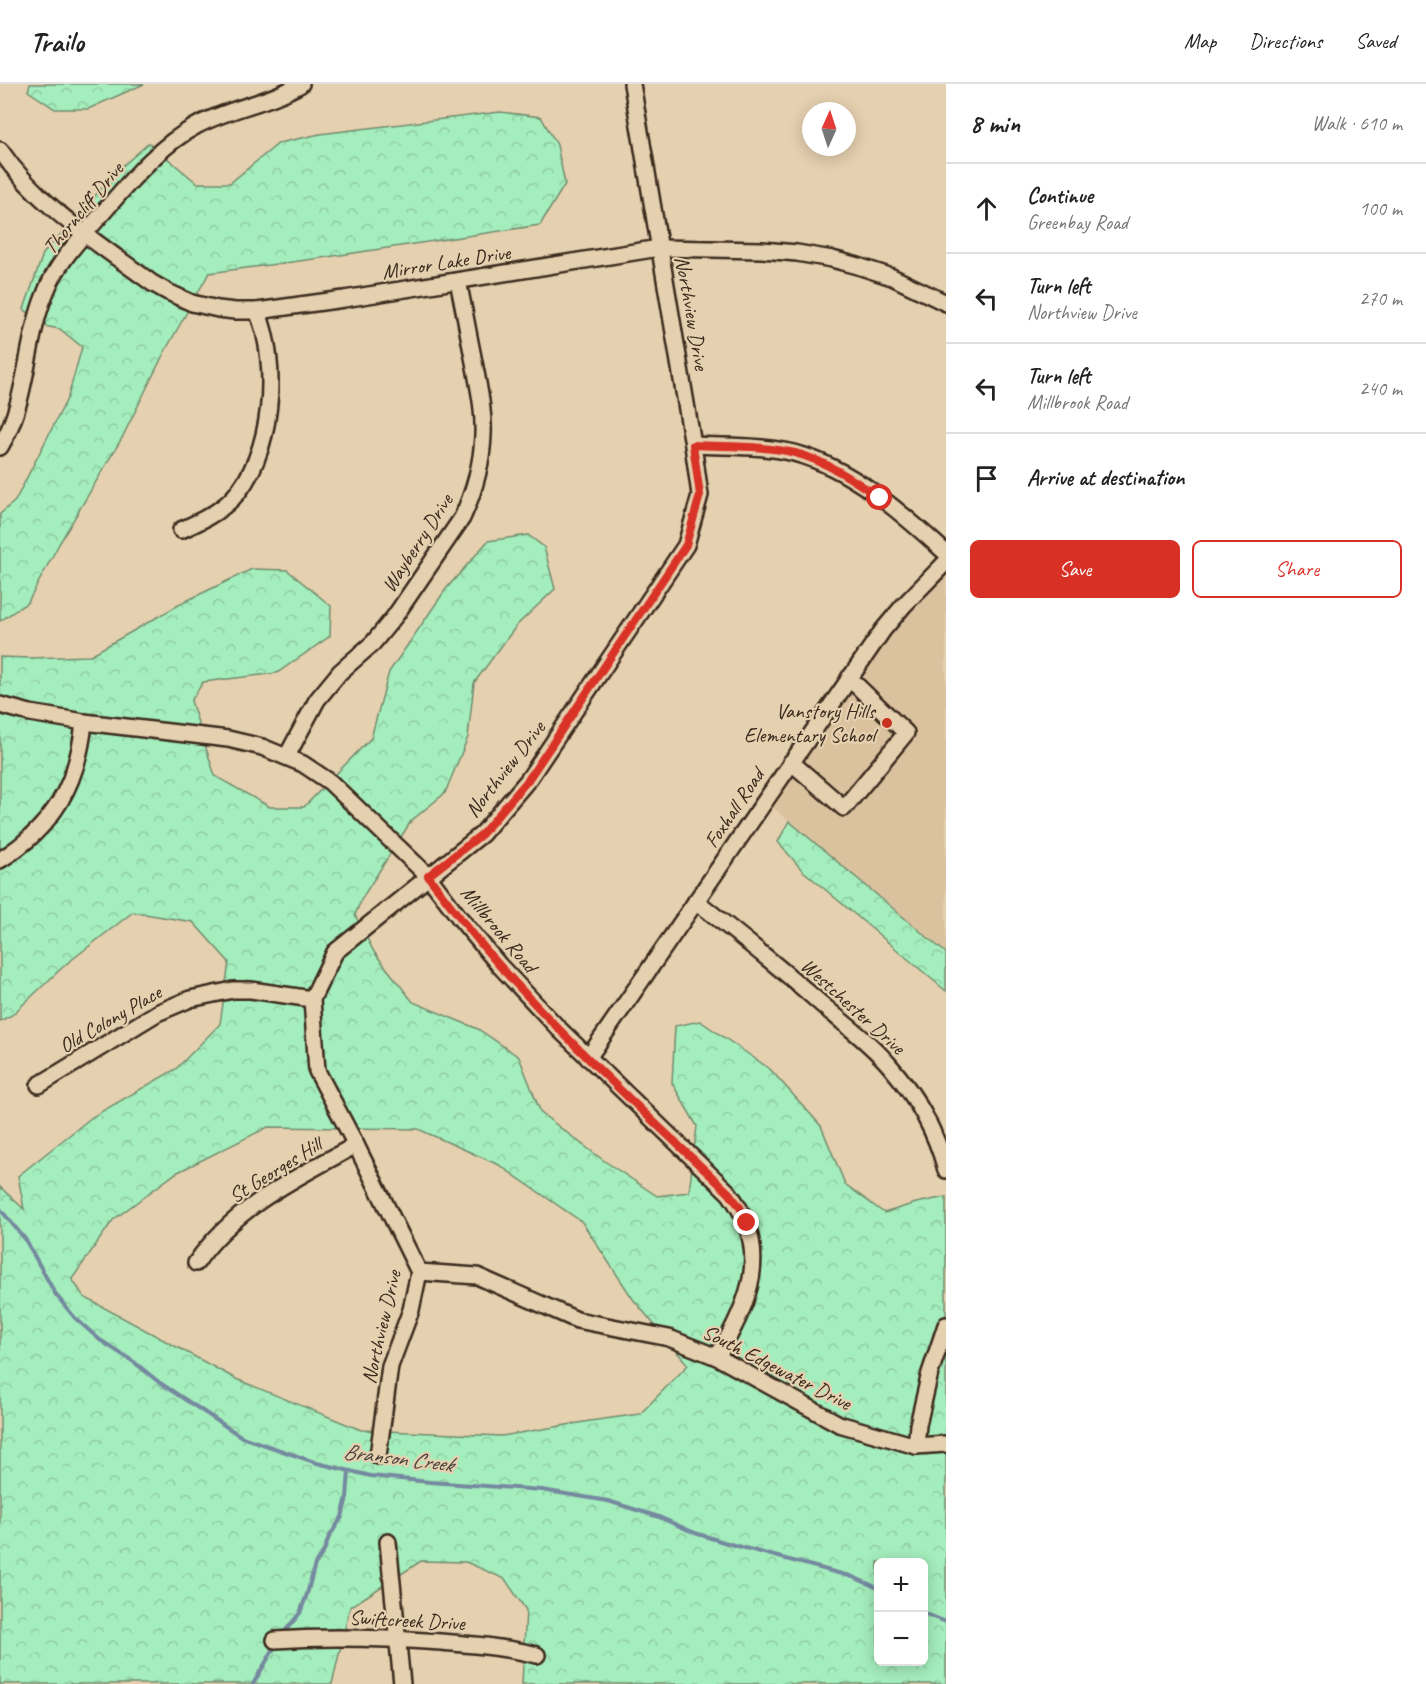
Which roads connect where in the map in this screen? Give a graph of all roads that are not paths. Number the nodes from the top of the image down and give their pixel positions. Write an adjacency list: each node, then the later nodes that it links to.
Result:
1 (301, 84): 4 (street, Thorncliff Drive)
2 (632, 84): 5 (street, Northview Drive)
3 (0, 150): 4 (street, Mirror Lake Drive)
4 (85, 233): 8 (street, Mirror Lake Drive); 10 (street, Thorncliff Drive)
5 (659, 248): 6 (street, Mirror Lake Drive); 7 (street, Mirror Lake Drive); 9 (street, Northview Drive)
6 (458, 281): 8 (street, Mirror Lake Drive); 17 (street, Wayberry Drive)
7 (946, 303)
8 (257, 311): 11 (street)
9 (693, 445): 12 (street); 20 (street, Northview Drive)
10 (0, 447)
11 (182, 530)
12 (946, 553)
13 (946, 562): 14 (street, Foxhall Road)
14 (849, 678): 18 (street, Foxhall Road); 18 (street)
15 (0, 705): 16 (street, Millbrook Road)
16 (84, 722): 17 (street, Millbrook Road); 19 (street)
17 (287, 756): 20 (street, Millbrook Road)
18 (791, 762): 21 (street, Foxhall Road)
19 (0, 860)
20 (428, 876): 22 (street, Northview Drive); 23 (street, Millbrook Road)
21 (696, 901): 23 (street, Foxhall Road); 26 (street, Westchester Drive)
22 (312, 999): 24 (street, Old Colony Place); 25 (street, Northview Drive)
23 (588, 1058): 30 (street, Millbrook Road)
24 (39, 1085)
25 (356, 1144): 27 (street, St Georges Hill); 28 (street, Northview Drive)
26 (946, 1170)
27 (196, 1263)
28 (419, 1272): 30 (street, South Edgewater Drive); 33 (street, Northview Drive)
29 (946, 1325): 32 (street)
30 (717, 1357): 32 (street, South Edgewater Drive)
31 (946, 1444): 32 (street, South Edgewater Drive)
32 (916, 1446)
33 (378, 1456)
34 (388, 1542): 35 (street)
35 (397, 1639): 36 (street, Swiftcreek Drive); 37 (street, Swiftcreek Drive); 38 (street)
36 (275, 1640)
37 (537, 1655)
38 (402, 1684)

